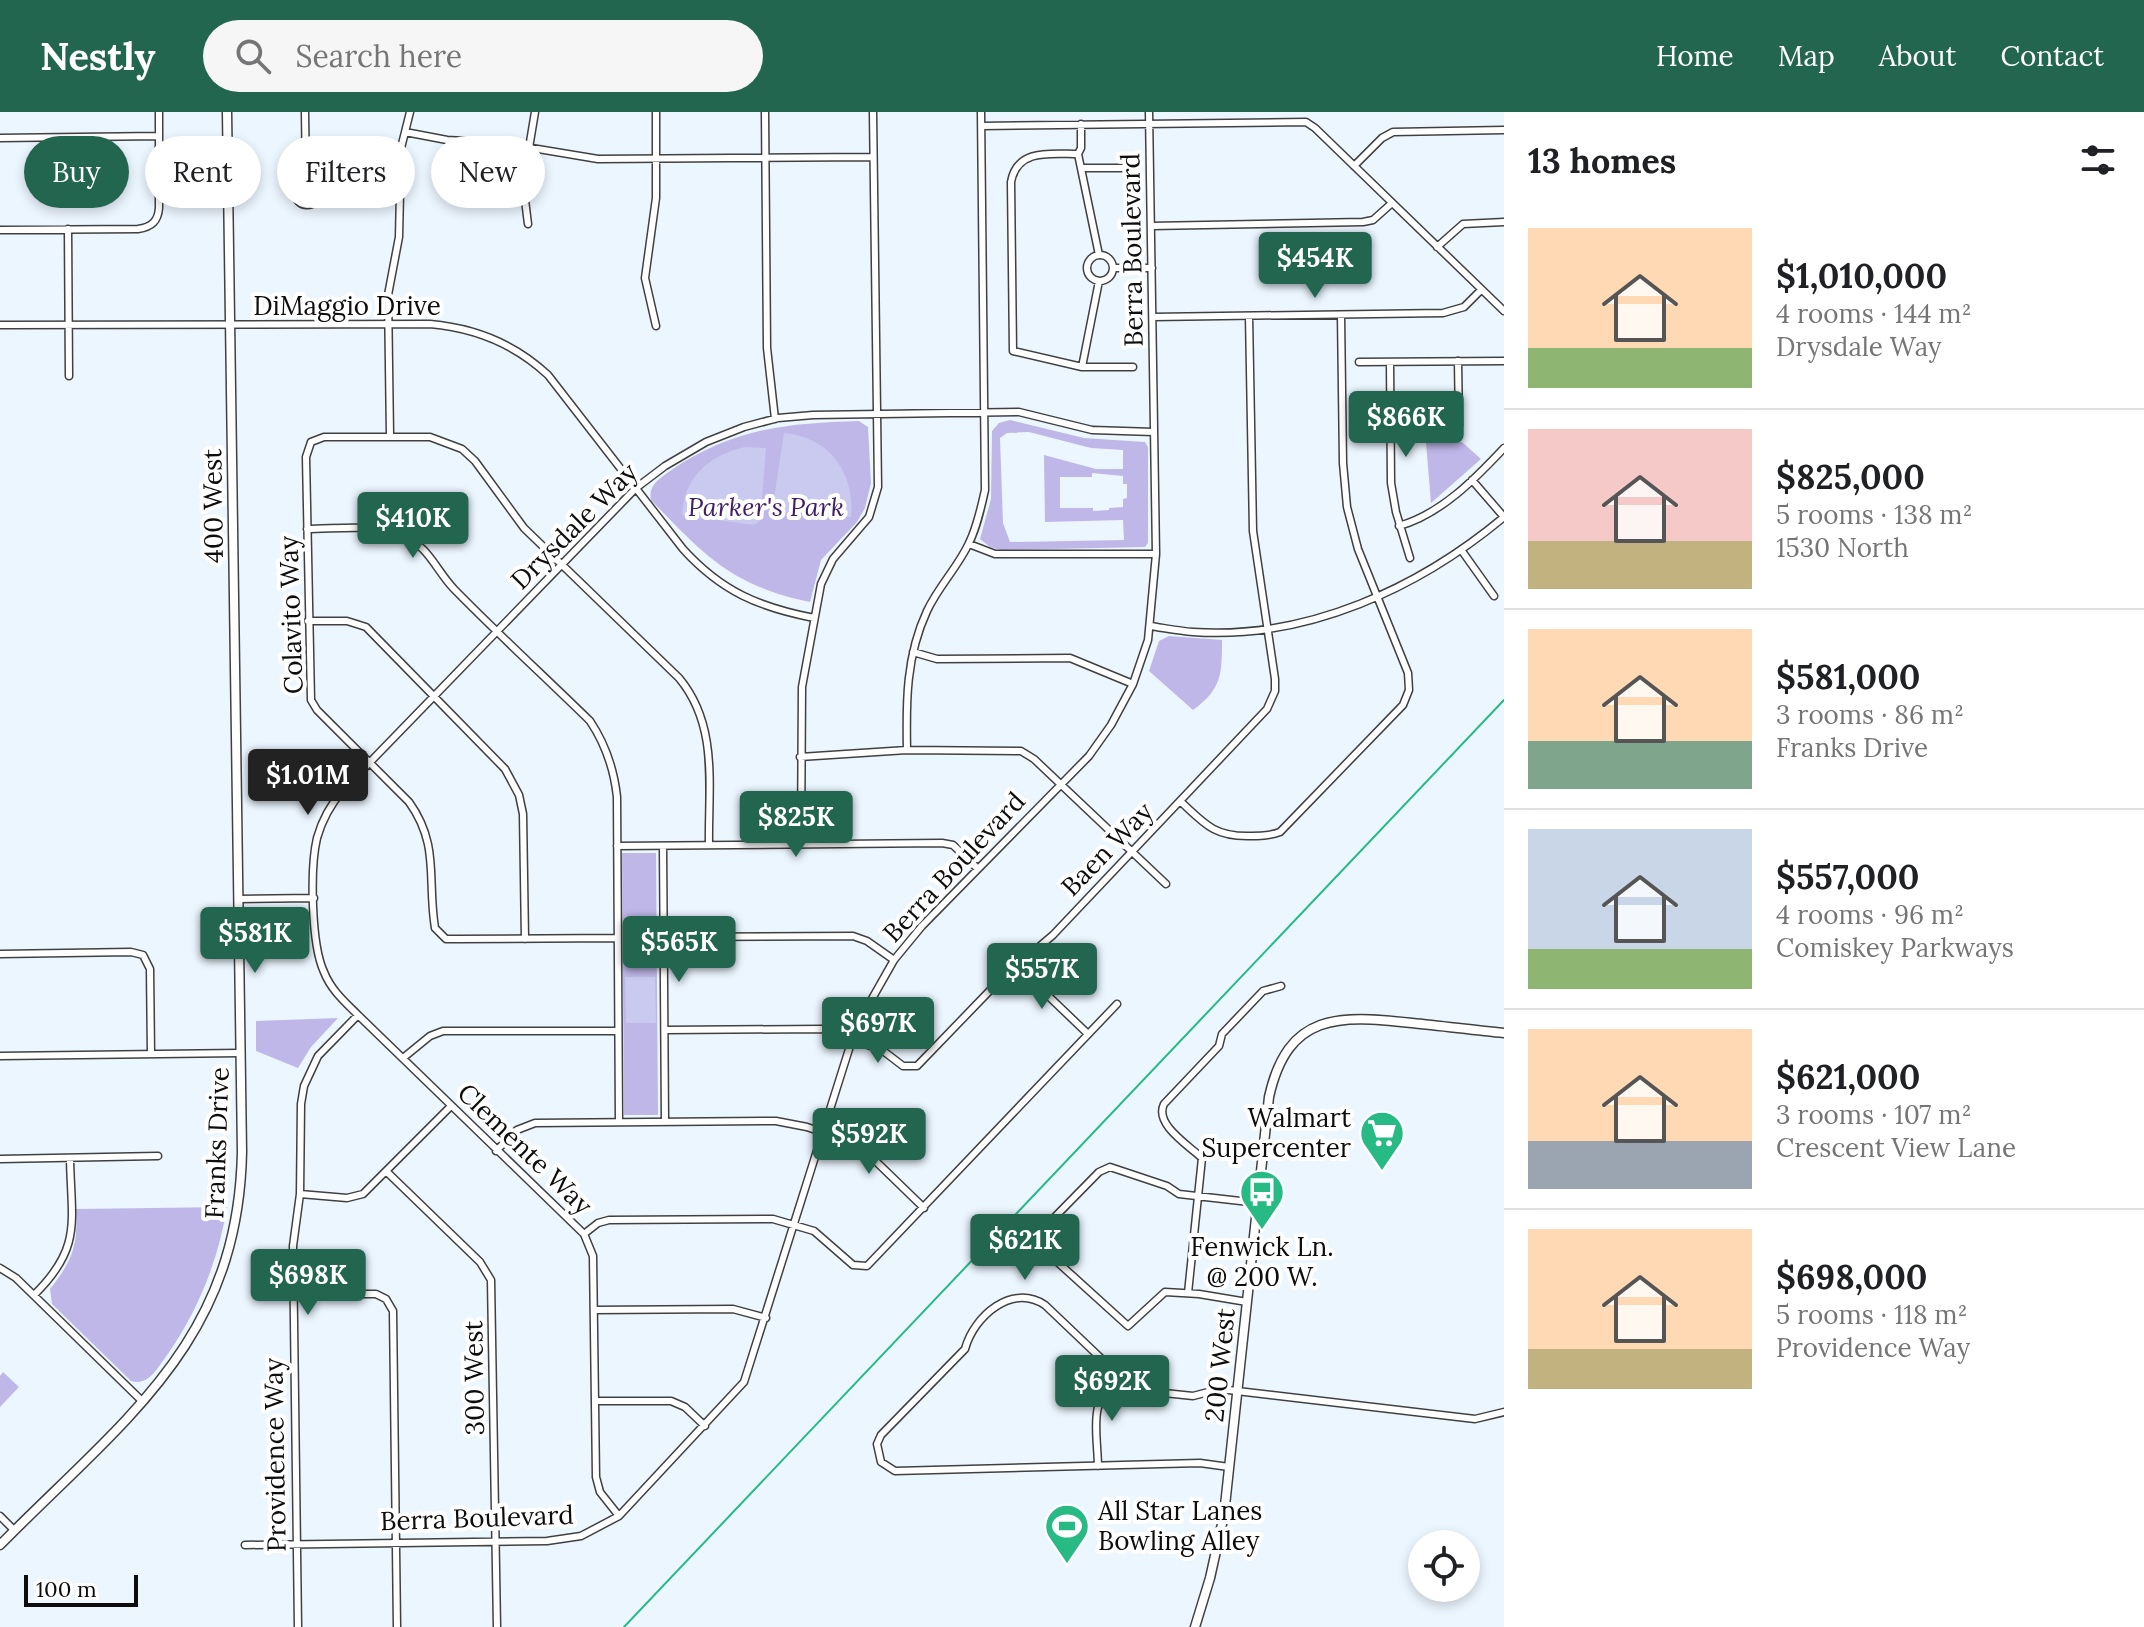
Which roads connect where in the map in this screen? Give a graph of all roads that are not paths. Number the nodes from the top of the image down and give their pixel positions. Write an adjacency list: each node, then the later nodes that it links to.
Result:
1 (159, 112): 17 (street)
2 (227, 112): 52 (street, 400 West)
3 (305, 112): 18 (street)
4 (410, 112): 15 (street)
5 (535, 112): 20 (street)
6 (656, 112): 27 (street)
7 (765, 112): 26 (street)
8 (873, 112): 25 (street)
9 (981, 112): 13 (street)
10 (1149, 112): 12 (street, Berra Boulevard)
11 (1081, 124): 12 (street); 13 (street); 24 (street)
12 (1150, 124): 28 (street); 37 (street, Berra Boulevard)
13 (981, 126): 62 (street)
14 (1504, 130): 28 (street)
15 (405, 132): 19 (street); 22 (street)
16 (145, 136): 21 (street)
17 (159, 136)
18 (305, 136)
19 (404, 136)
20 (531, 136)
21 (0, 138)
22 (431, 138)
23 (545, 151): 27 (street)
24 (1078, 154): 29 (street); 59 (street)
25 (873, 157): 26 (street); 63 (street)
26 (766, 158): 27 (street); 64 (street)
27 (657, 160): 53 (street)
28 (1354, 166): 31 (street)
29 (1081, 168): 30 (street); 41 (street)
30 (1130, 168)
31 (1392, 203): 37 (street); 40 (street)
32 (159, 208): 38 (street)
33 (400, 208): 51 (street)
34 (525, 208): 36 (street)
35 (1504, 222): 40 (street)
36 (528, 224)
37 (1151, 226): 43 (street, Berra Boulevard)
38 (68, 229): 39 (street); 54 (street)
39 (0, 230)
40 (1437, 247): 45 (street)
41 (1099, 255): 42 (street); 44 (street)
42 (1113, 268): 43 (street); 44 (street)
43 (1152, 268): 49 (street, Berra Boulevard)
44 (1099, 281): 59 (street)
45 (1481, 290): 46 (street); 47 (street)
46 (1504, 311)
47 (1341, 315): 48 (street); 80 (street)
48 (1249, 316): 49 (street); 84 (street, Baen Way)
49 (1153, 317): 66 (street, Berra Boulevard)
50 (0, 325): 54 (street, DiMaggio Drive)
51 (389, 325): 52 (street, DiMaggio Drive); 67 (street); 70 (street, DiMaggio Drive)
52 (230, 326): 54 (street, DiMaggio Drive); 102 (street, 400 West)
53 (656, 326)
54 (69, 327): 61 (street)
55 (1458, 361): 56 (street); 58 (street); 65 (street)
56 (1504, 361)
57 (1359, 362): 58 (street)
58 (1390, 362): 72 (street)
59 (1082, 367): 60 (street)
60 (1133, 367)
61 (69, 376)
62 (985, 412): 63 (street, Drysdale Way); 66 (street, Drysdale Way); 74 (street)
63 (877, 413): 64 (street, Drysdale Way); 81 (street)
64 (775, 419): 70 (street, Drysdale Way)
65 (1459, 425)
66 (1154, 432): 76 (street, Berra Boulevard)
67 (390, 436): 73 (street, Colavito Way); 78 (street)
68 (1504, 448): 69 (street)
69 (1472, 480): 71 (street); 72 (street)
70 (636, 488): 78 (street, Drysdale Way); 81 (street, DiMaggio Drive)
71 (1504, 517): 75 (street)
72 (1399, 526): 77 (street)
73 (307, 529): 82 (street, Colavito Way); 85 (street)
74 (969, 544): 76 (street); 86 (street)
75 (1462, 551): 79 (street); 80 (street)
76 (1156, 554): 83 (street, Berra Boulevard)
77 (1410, 558)
78 (562, 565): 85 (street, Drysdale Way); 95 (street)
79 (1494, 596)
80 (1376, 597): 84 (street); 93 (street)
81 (814, 618): 90 (street)
82 (308, 621): 88 (street); 91 (street, Colavito Way)
83 (1150, 626): 84 (street); 87 (street, Berra Boulevard)
84 (1268, 627): 93 (street, Baen Way)
85 (497, 631): 88 (street, Drysdale Way); 96 (street)
86 (913, 652): 87 (street); 89 (street)
87 (1133, 684): 92 (street, Berra Boulevard)
88 (433, 696): 91 (street, Drysdale Way); 105 (street)
89 (907, 750): 90 (street); 92 (street)
90 (800, 757): 94 (street)
91 (369, 762): 101 (street, Drysdale Way); 105 (street, Colavito Way)
92 (1060, 784): 98 (street); 99 (street, Berra Boulevard)
93 (1180, 801): 98 (street, Baen Way)
94 (801, 844): 95 (street); 99 (street)
95 (709, 845): 97 (street)
96 (617, 846): 97 (street); 104 (street)
97 (663, 846): 103 (street)
98 (1132, 851): 100 (street); 108 (street, Baen Way)
99 (978, 869): 107 (street, Berra Boulevard)
100 (1166, 884)
101 (314, 898): 102 (street); 111 (street, Clemente Way)
102 (239, 899): 117 (street, Franks Drive)
103 (664, 937): 107 (street); 112 (street)
104 (618, 938): 105 (street); 113 (street)
105 (525, 939)
106 (0, 954): 118 (street)
107 (894, 960): 116 (street, Berra Boulevard)
108 (1017, 966): 115 (street); 116 (street, Baen Way)
109 (1281, 986): 131 (street)
110 (1117, 1004): 115 (street)
111 (358, 1015): 120 (street, Clemente Way); 130 (street, Providence Way)
112 (665, 1030): 116 (street); 123 (street)
113 (618, 1031): 120 (street); 122 (street)
114 (1504, 1033): 132 (street, 200 West)
115 (1088, 1034): 133 (street)
116 (851, 1038): 124 (street, Berra Boulevard)
117 (240, 1053): 118 (street); 145 (street, Franks Drive)
118 (151, 1054): 119 (street)
119 (0, 1056)
120 (403, 1058): 121 (street, Clemente Way)
121 (451, 1106): 125 (street, Clemente Way); 129 (street)
122 (619, 1122): 123 (street); 125 (street)
123 (665, 1122): 124 (street)
124 (822, 1131): 133 (street); 134 (street, Berra Boulevard)
125 (496, 1151): 135 (street, Clemente Way)
126 (158, 1156): 127 (street)
127 (70, 1158): 128 (street); 139 (street)
128 (0, 1159)
129 (387, 1172): 130 (street); 154 (street, 300 West)
130 (300, 1194): 138 (street, Providence Way)
131 (1198, 1197): 132 (street); 137 (street); 137 (street)
132 (1258, 1203): 140 (street, 200 West)
133 (924, 1208): 134 (street)
134 (794, 1225): 135 (street); 142 (street, Berra Boulevard)
135 (584, 1234): 141 (street, Clemente Way)
136 (0, 1268): 139 (street)
137 (1188, 1293): 140 (street)
138 (293, 1294): 155 (street); 156 (street, Providence Way)
139 (34, 1295): 145 (street)
140 (1247, 1302): 144 (street, 200 West)
141 (594, 1310): 142 (street); 146 (street, Clemente Way)
142 (766, 1318): 148 (street, Berra Boulevard)
143 (1118, 1375): 144 (street); 149 (street); 149 (street)
144 (1237, 1392): 147 (street); 150 (street, 200 West)
145 (142, 1401): 153 (street, Franks Drive)
146 (595, 1401): 148 (street); 152 (street, Clemente Way)
147 (1504, 1412)
148 (705, 1426): 152 (street, Berra Boulevard)
149 (1098, 1466): 150 (street)
150 (1229, 1467): 162 (street, 200 West)
151 (0, 1516): 153 (street)
152 (619, 1516): 154 (street, Berra Boulevard)
153 (14, 1530): 157 (street, Franks Drive)
154 (496, 1541): 155 (street, Berra Boulevard); 161 (street, 300 West)
155 (396, 1543): 156 (street, Berra Boulevard); 160 (street)
156 (297, 1544): 158 (street, Berra Boulevard); 159 (street, Providence Way)
157 (0, 1545)
158 (245, 1545)
159 (298, 1627)
160 (397, 1627)
161 (497, 1627)
162 (1195, 1627)

